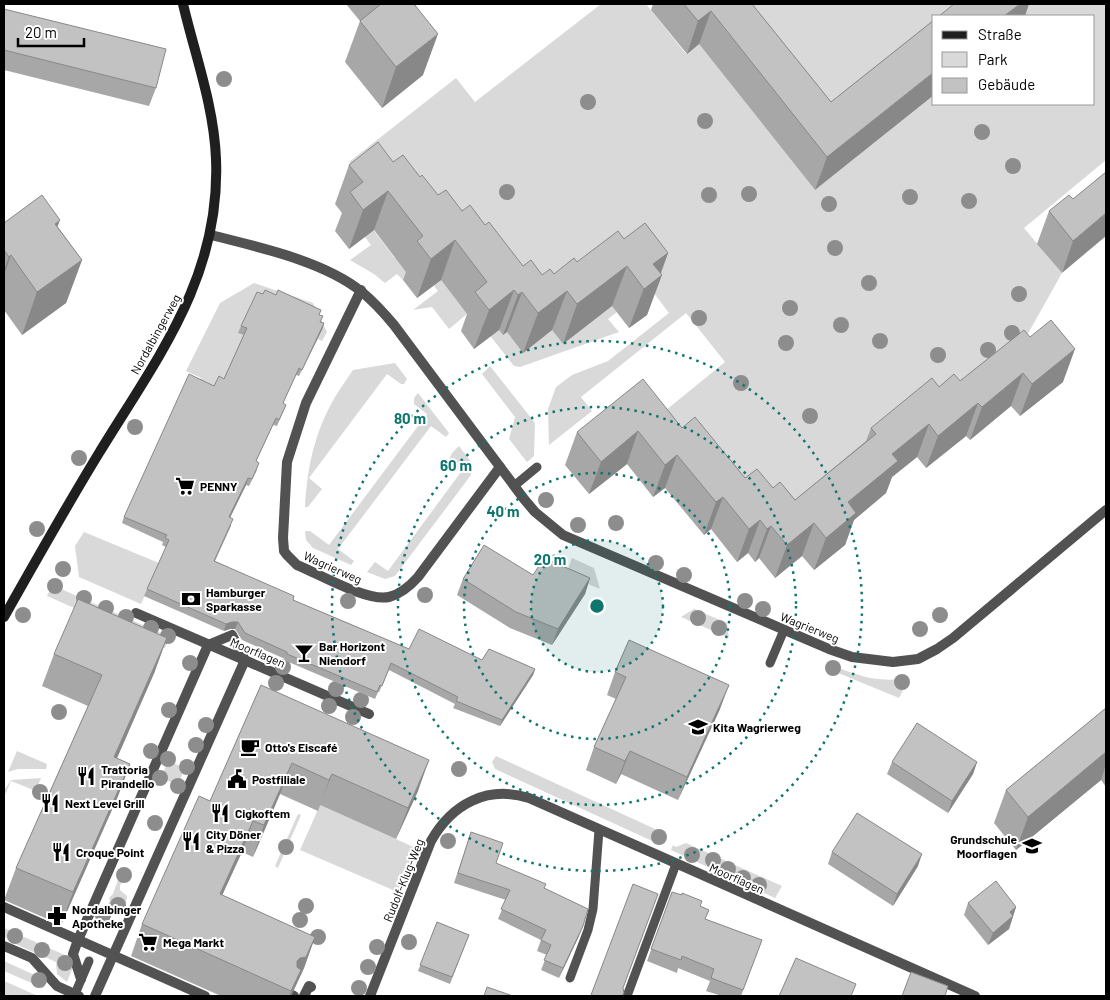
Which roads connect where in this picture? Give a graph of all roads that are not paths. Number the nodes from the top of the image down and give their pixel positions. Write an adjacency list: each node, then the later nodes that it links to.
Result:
1 (182, 4): 2 (street, Nordalbingerweg)
2 (211, 235): 3 (street, Wagrierweg); 9 (street, Nordalbingerweg)
3 (361, 290): 4 (street, Wagrierweg); 4 (street, Wagrierweg)
4 (500, 467): 6 (street, Wagrierweg)
5 (536, 467): 6 (lane)
6 (514, 486): 10 (street, Wagrierweg)
7 (1106, 510): 10 (street, Wagrierweg)
8 (136, 613): 11 (street, Moorflagen)
9 (4, 617)
10 (784, 630): 13 (lane)
11 (208, 645): 12 (street, Moorflagen); 12 (street); 19 (street)
12 (245, 660): 14 (street, Moorflagen); 21 (street)
13 (770, 663)
14 (369, 714)
15 (486, 795): 16 (street, Moorflagen); 30 (street, Rudolf-Klug-Weg)
16 (599, 830): 17 (street, Moorflagen); 23 (lane)
17 (676, 864): 31 (lane); 32 (street, Moorflagen)
18 (4, 907): 19 (street)
19 (78, 940): 21 (street); 24 (street)
20 (4, 946): 26 (street)
21 (113, 956): 27 (street); 28 (street)
22 (89, 961): 24 (lane)
23 (570, 978)
24 (81, 979): 26 (lane)
25 (311, 987): 29 (street)
26 (77, 995)
27 (95, 996)
28 (205, 996)
29 (304, 996)
30 (370, 996)
31 (627, 996)
32 (975, 996)

